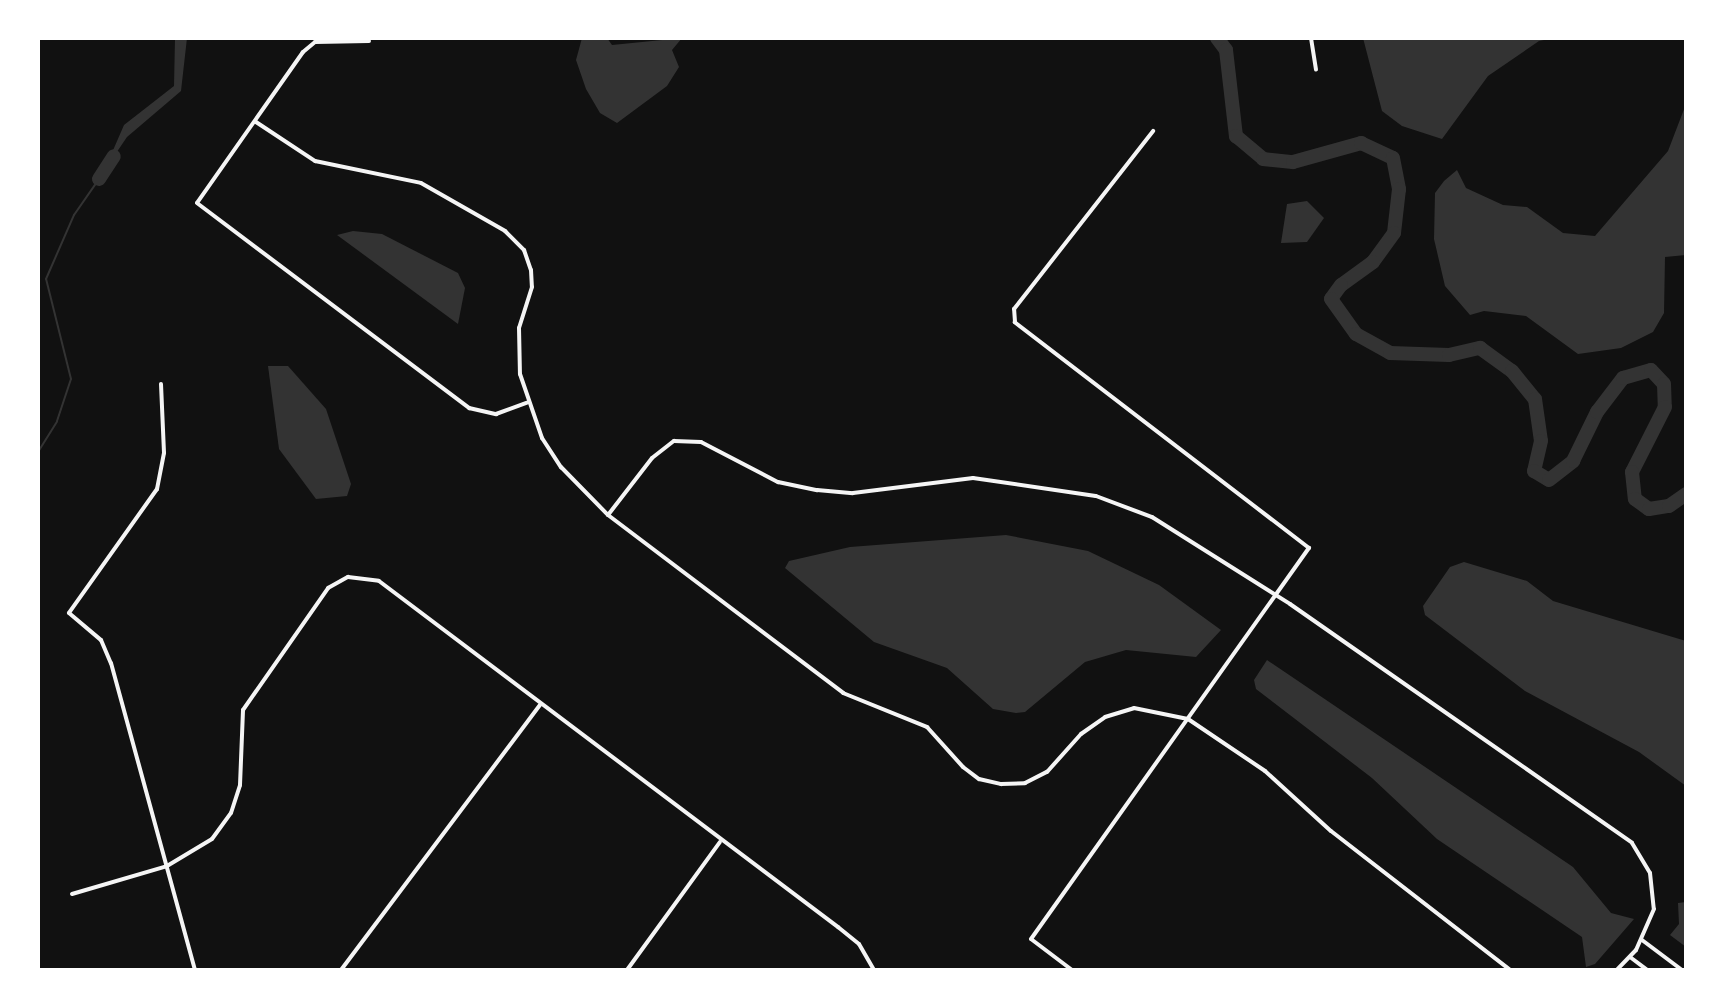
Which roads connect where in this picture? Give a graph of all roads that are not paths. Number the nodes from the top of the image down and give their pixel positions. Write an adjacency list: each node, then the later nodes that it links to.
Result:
1 (1311, 38): 3 (street)
2 (369, 41): 4 (street)
3 (1316, 70)
4 (256, 122): 7 (street); 7 (street)
5 (1153, 131): 9 (street)
6 (161, 384): 13 (street)
7 (527, 403): 8 (street)
8 (608, 515): 9 (street); 11 (street)
9 (1276, 595): 11 (street); 15 (street)
10 (540, 705): 12 (street); 13 (street); 18 (street)
11 (1188, 719): 21 (street); 22 (street)
12 (720, 842): 19 (street); 20 (street)
13 (167, 866): 14 (street); 17 (street)
14 (72, 894)
15 (1642, 940): 16 (street); 25 (street)
16 (1630, 957): 23 (street); 24 (street)
17 (195, 970)
18 (341, 970)
19 (627, 970)
20 (874, 970)
21 (1072, 970)
22 (1510, 970)
23 (1617, 970)
24 (1647, 970)
25 (1682, 970)

